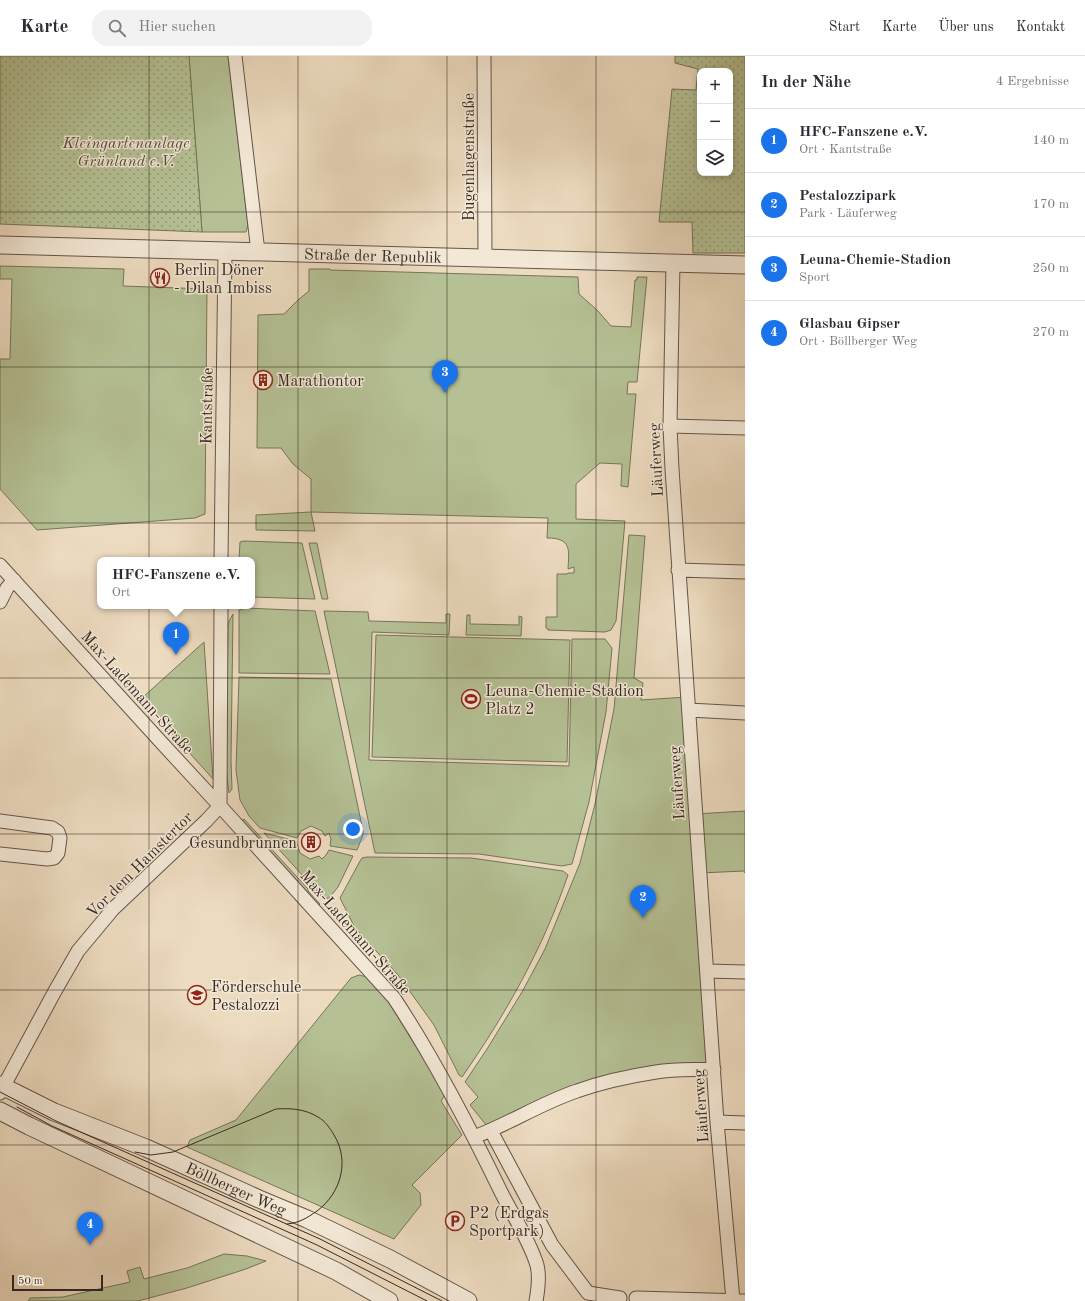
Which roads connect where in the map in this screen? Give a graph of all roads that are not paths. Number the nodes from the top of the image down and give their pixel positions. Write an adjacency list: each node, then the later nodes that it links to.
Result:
1 (235, 56): 5 (street)
2 (484, 56): 6 (street, Bugenhagenstraße)
3 (0, 245): 4 (street, Straße der Republik)
4 (224, 252): 5 (street, Straße der Republik); 11 (street, Kantstraße)
5 (258, 252): 6 (street, Straße der Republik)
6 (485, 258): 7 (street, Straße der Republik)
7 (673, 263): 8 (street, Straße der Republik); 9 (street, Läuferweg)
8 (745, 265)
9 (670, 426): 10 (street); 13 (street, Läuferweg)
10 (745, 428)
11 (221, 557)
12 (0, 566): 15 (street, Max-Lademann-Straße)
13 (678, 570): 14 (street); 18 (street, Läuferweg)
14 (745, 572)
15 (14, 580): 16 (street); 20 (street, Max-Lademann-Straße)
16 (0, 602)
17 (221, 609): 20 (street)
18 (689, 710): 19 (street); 23 (street, Läuferweg)
19 (745, 713)
20 (220, 806): 26 (street, Vor dem Hamstertor); 31 (street, Max-Lademann-Straße)
21 (0, 821): 22 (street)
22 (0, 854)
23 (707, 971): 24 (street); 25 (street, Läuferweg)
24 (745, 972)
25 (714, 1069): 28 (street, Läuferweg); 30 (street)
26 (1, 1088): 36 (street, Böllberger Weg)
27 (0, 1111): 35 (street, Böllberger Weg)
28 (717, 1122): 29 (street); 34 (street, Läuferweg)
29 (745, 1123)
30 (491, 1131): 31 (street); 32 (street)
31 (474, 1137): 37 (street, Max-Lademann-Straße)
32 (620, 1298)
33 (636, 1298): 34 (street)
34 (733, 1300): 38 (street)
35 (389, 1301)
36 (468, 1301)
37 (536, 1301)
38 (745, 1301)

